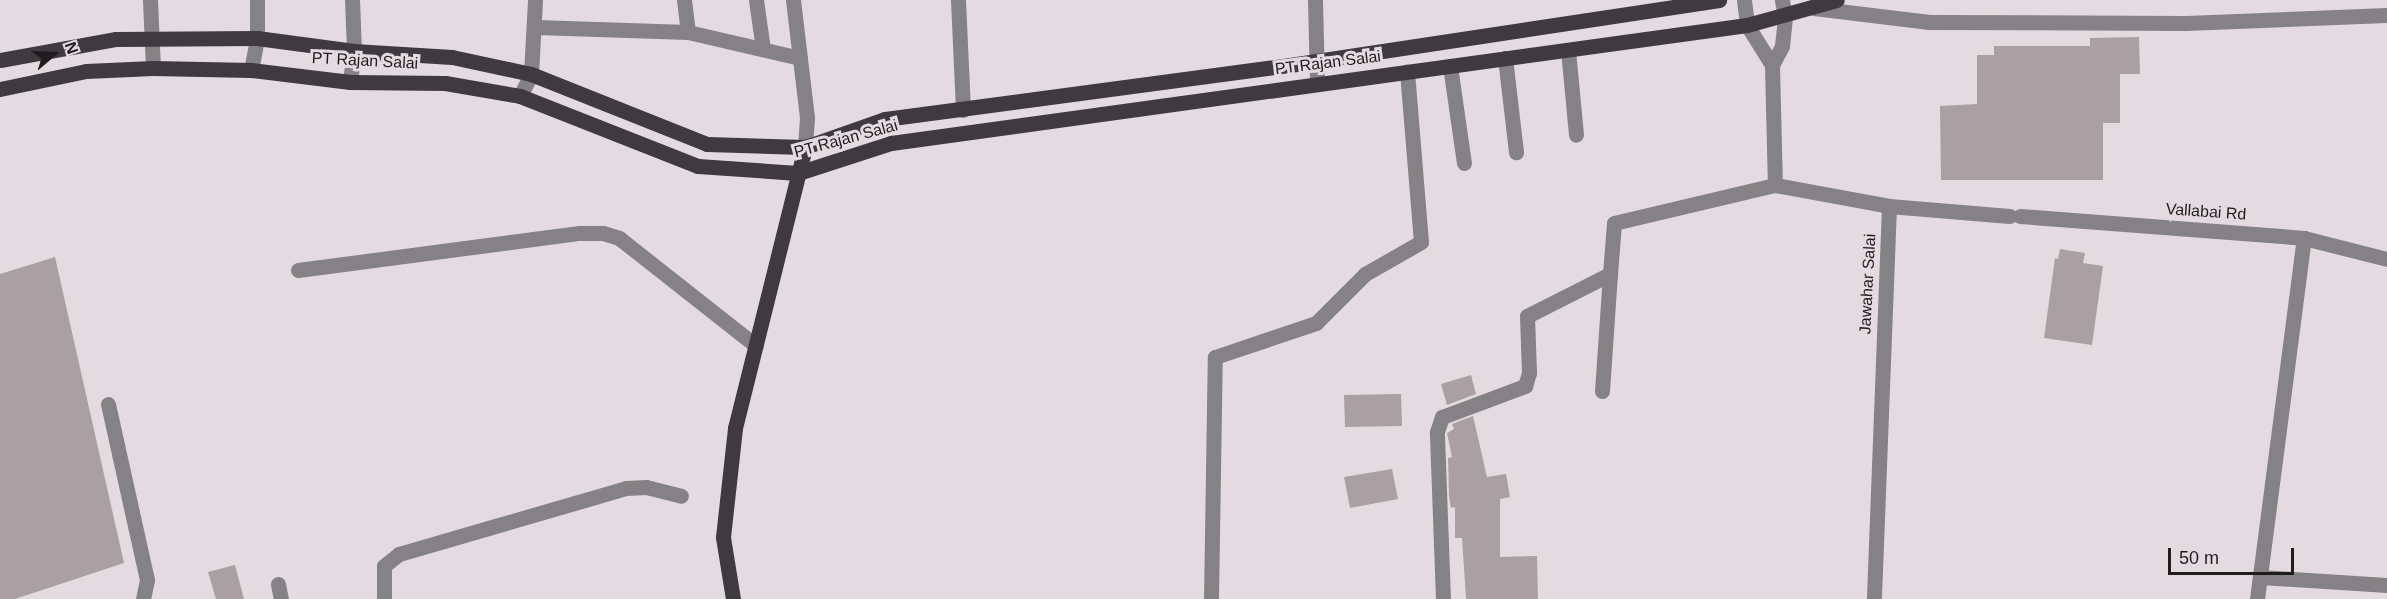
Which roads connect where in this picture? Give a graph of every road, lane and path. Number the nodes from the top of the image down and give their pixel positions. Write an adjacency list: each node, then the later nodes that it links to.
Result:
1 (150, 0): 21 (street)
2 (257, 0): 20 (street)
3 (352, 0): 24 (street)
4 (535, 0): 18 (street)
5 (684, 0): 19 (street)
6 (756, 0): 22 (street)
7 (793, 0): 25 (street)
8 (958, 0): 40 (street)
9 (1315, 0): 28 (street)
10 (1719, 0): 28 (main road, PT Rajan Salai)
11 (1744, 0): 17 (street)
12 (1782, 0): 16 (street)
13 (1837, 0): 14 (main road, PT Rajan Salai)
14 (1814, 8): 15 (street); 16 (main road, PT Rajan Salai)
15 (2387, 15)
16 (1785, 16): 17 (main road, PT Rajan Salai); 29 (street)
17 (1748, 25): 23 (main road, PT Rajan Salai); 29 (street)
18 (536, 27): 19 (street); 34 (street)
19 (687, 32): 22 (street)
20 (256, 38): 21 (main road, PT Rajan Salai); 24 (main road, PT Rajan Salai); 32 (street)
21 (154, 39): 27 (main road, PT Rajan Salai); 31 (street)
22 (763, 49): 25 (street)
23 (1568, 50): 26 (main road, PT Rajan Salai); 42 (street)
24 (354, 51): 34 (main road, PT Rajan Salai); 35 (street)
25 (800, 58): 43 (street)
26 (1505, 58): 30 (main road, PT Rajan Salai); 44 (street)
27 (0, 60)
28 (1315, 60): 36 (street); 38 (main road, PT Rajan Salai)
29 (1772, 65): 47 (street)
30 (1450, 66): 33 (main road, PT Rajan Salai); 45 (street)
31 (153, 68): 32 (main road, PT Rajan Salai); 37 (main road, PT Rajan Salai)
32 (251, 70): 35 (main road, PT Rajan Salai)
33 (1407, 72): 36 (main road, PT Rajan Salai); 64 (street)
34 (531, 74): 39 (street); 43 (main road, PT Rajan Salai)
35 (350, 82): 39 (main road, PT Rajan Salai)
36 (1317, 82): 41 (main road, PT Rajan Salai)
37 (0, 89)
38 (1094, 92): 40 (main road, PT Rajan Salai); 41 (main road)
39 (520, 96): 46 (main road, PT Rajan Salai)
40 (963, 110): 43 (main road, PT Rajan Salai)
41 (1093, 114): 46 (main road, PT Rajan Salai)
42 (1576, 135)
43 (805, 147): 46 (main road)
44 (1516, 152)
45 (1464, 163)
46 (798, 172): 53 (main road)
47 (1775, 185): 48 (street); 52 (street)
48 (1889, 207): 49 (street, Vallabai Rd); 66 (street, Jawahar Salai)
49 (2304, 237): 50 (street, Vallabai Rd); 57 (street)
50 (2387, 260)
51 (298, 270): 53 (street)
52 (1611, 274): 54 (street); 65 (street)
53 (756, 346): 63 (main road)
54 (1602, 391)
55 (108, 404): 60 (street)
56 (681, 496): 62 (street)
57 (2260, 577): 59 (street); 67 (street)
58 (278, 584): 61 (street)
59 (2387, 585)
60 (143, 599)
61 (281, 599)
62 (384, 599)
63 (733, 599)
64 (1210, 599)
65 (1443, 599)
66 (1874, 599)
67 (2257, 599)

